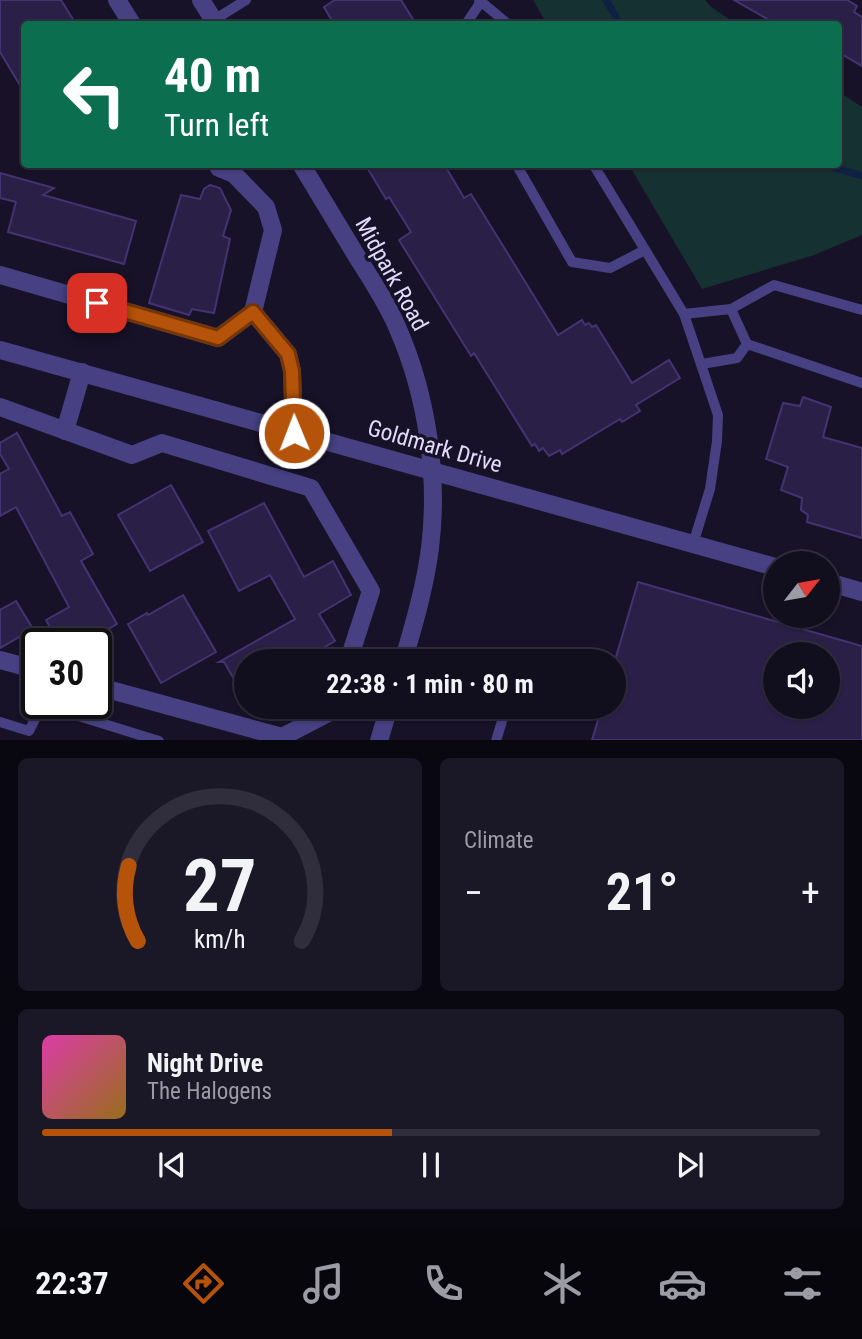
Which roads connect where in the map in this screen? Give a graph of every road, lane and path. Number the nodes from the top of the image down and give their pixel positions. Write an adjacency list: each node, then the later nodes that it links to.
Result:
1 (117, 0): 5 (street)
2 (201, 0): 6 (street)
3 (246, 0): 7 (lane)
4 (480, 2): 8 (lane); 9 (lane)
5 (130, 21)
6 (214, 21)
7 (216, 21)
8 (468, 21)
9 (504, 21)
10 (219, 168): 18 (street)
11 (303, 168): 28 (street, Midpark Road)
12 (518, 168): 14 (lane)
13 (595, 168): 14 (lane)
14 (645, 250): 19 (lane)
15 (0, 275): 18 (street)
16 (731, 309): 17 (lane); 19 (lane); 20 (lane)
17 (862, 310)
18 (253, 312): 27 (street)
19 (684, 314): 22 (lane)
20 (747, 344): 22 (lane); 24 (lane)
21 (0, 350): 23 (street, Goldmark Drive)
22 (702, 364): 29 (lane)
23 (82, 372): 26 (street); 27 (street, Goldmark Drive)
24 (862, 383)
25 (0, 407): 26 (street)
26 (65, 430): 33 (street)
27 (294, 433): 28 (street, Goldmark Drive)
28 (430, 470): 29 (street, Goldmark Drive); 34 (street, Midpark Road)
29 (693, 544): 30 (street, Goldmark Drive)
30 (763, 564)
31 (840, 586): 32 (street)
32 (862, 592)
33 (352, 649)
34 (406, 649)
35 (0, 660): 36 (street)
36 (21, 666)
37 (112, 690): 38 (street)
38 (317, 719)
39 (385, 719): 43 (street)
40 (503, 719): 44 (lane)
41 (0, 722): 42 (lane)
42 (159, 740)
43 (379, 740)
44 (496, 740)

